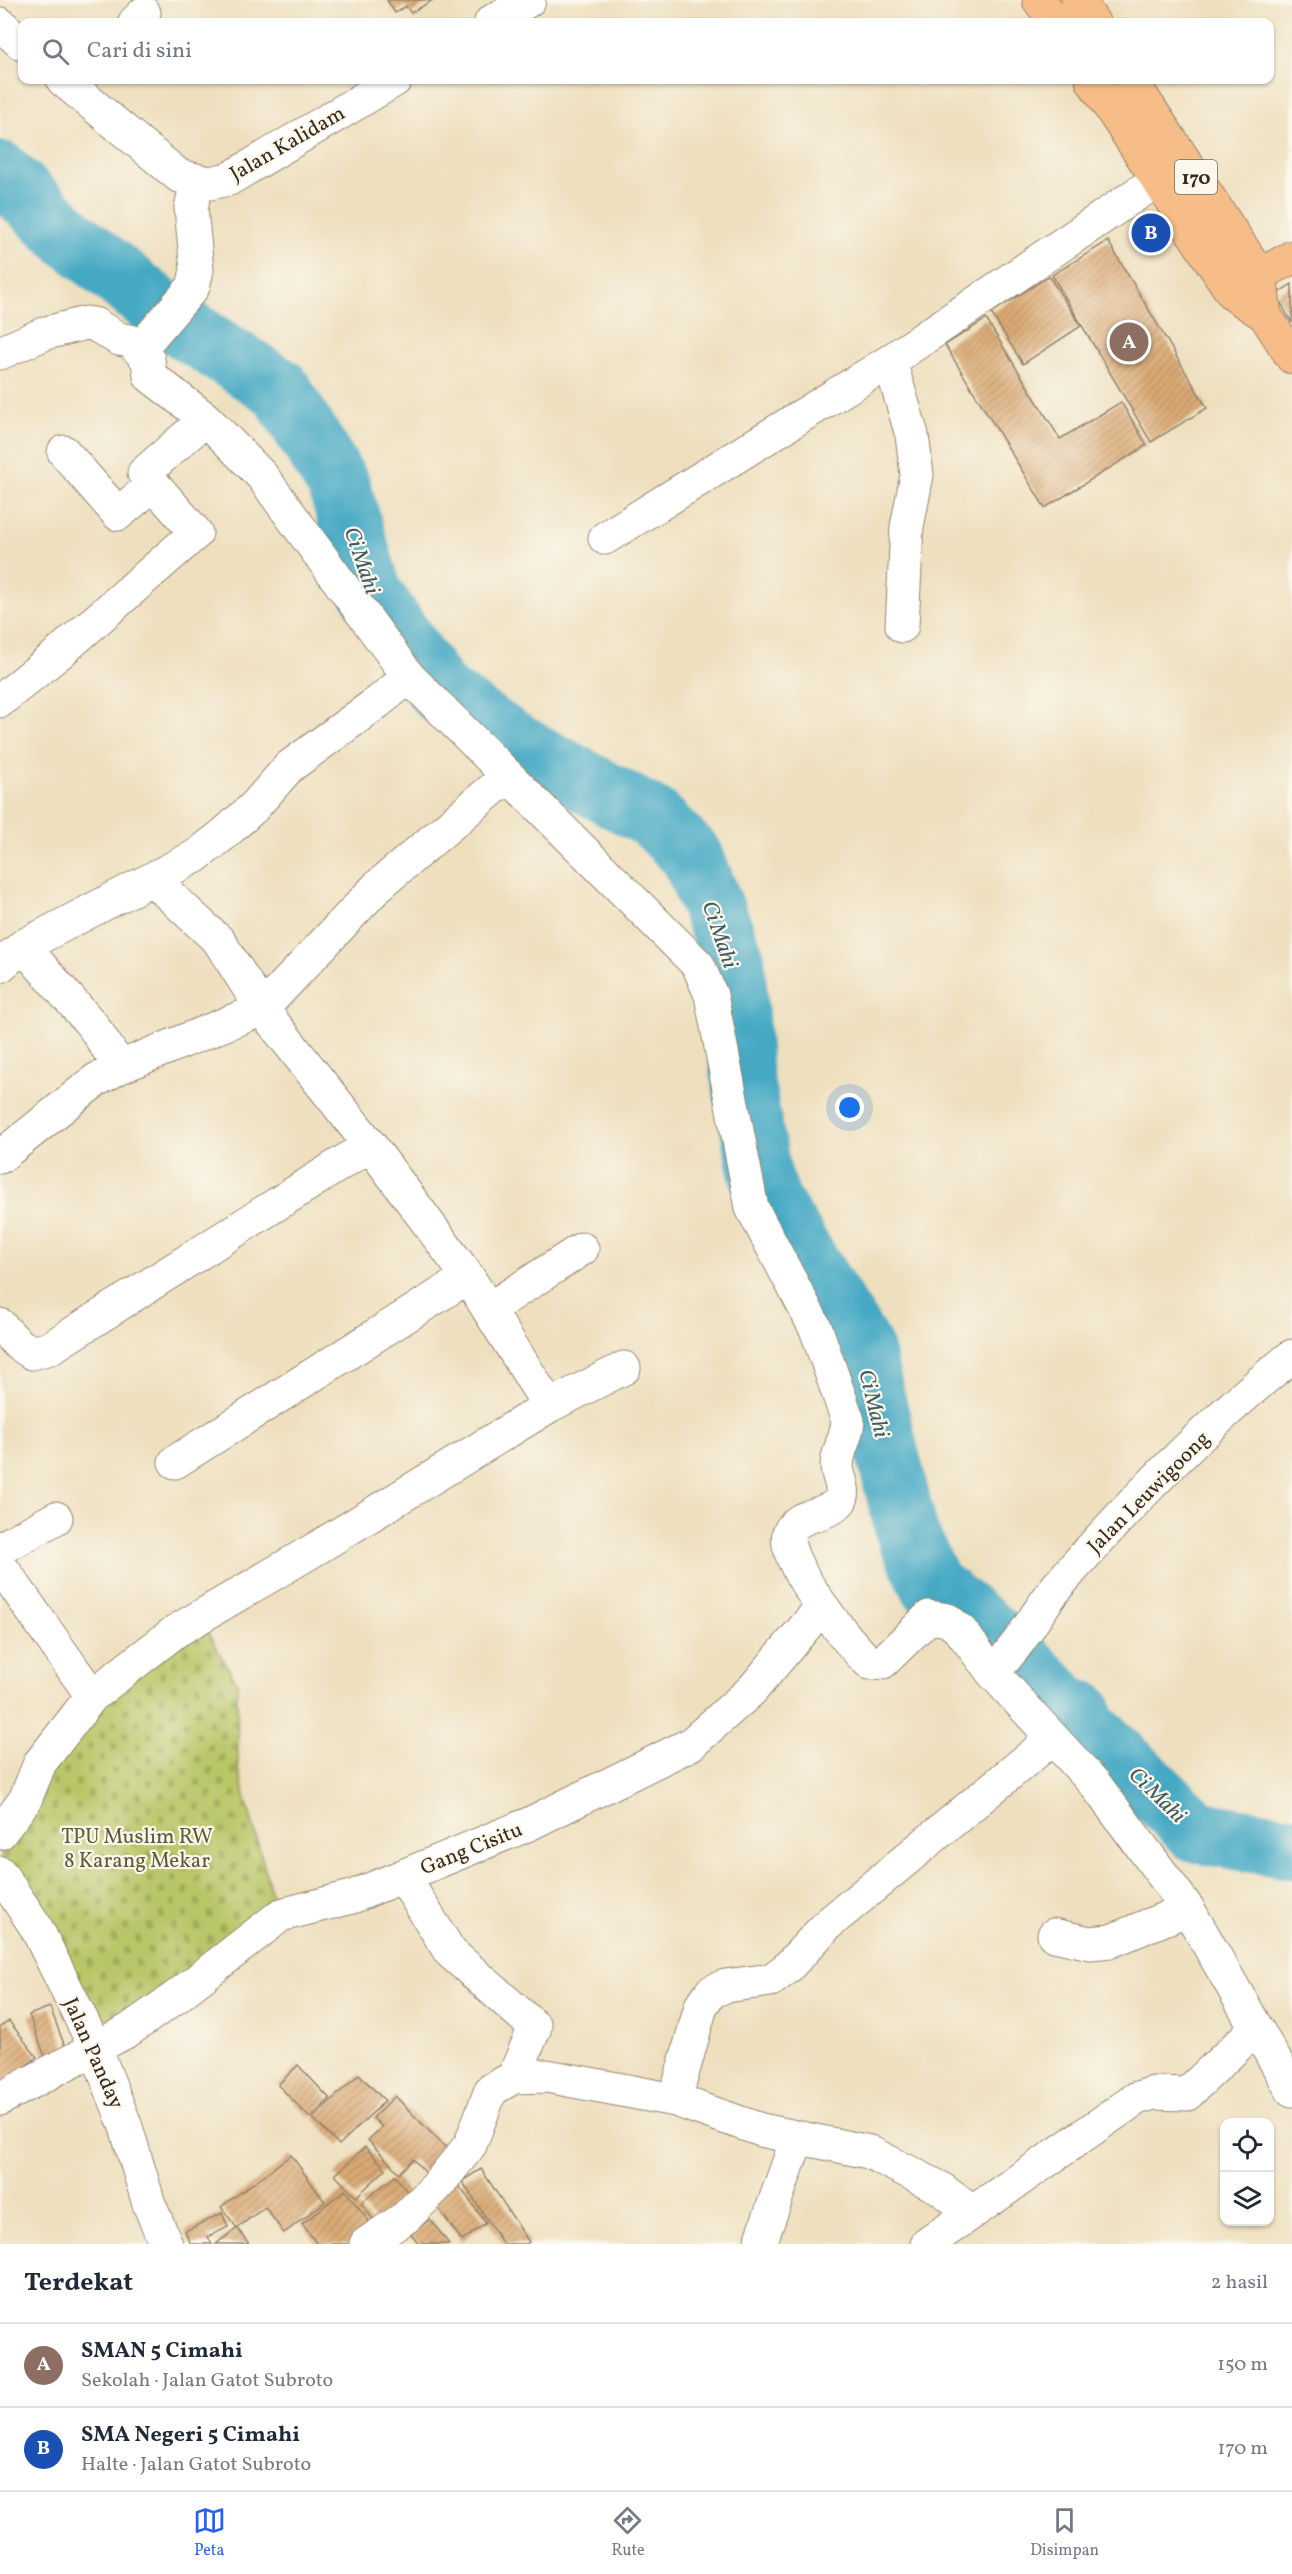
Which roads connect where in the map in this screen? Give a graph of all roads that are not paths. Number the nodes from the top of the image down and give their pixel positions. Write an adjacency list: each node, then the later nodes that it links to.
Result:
1 (529, 0): 3 (street)
2 (1078, 0): 4 (main road)
3 (498, 18)
4 (1090, 18)
5 (0, 24): 6 (street)
6 (18, 40)
7 (75, 84): 12 (street, Jalan Kalidam)
8 (388, 84): 12 (street, Jalan Kalidam)
9 (1095, 84): 11 (main road, 170)
10 (1134, 84): 14 (main road, 170)
11 (1159, 179): 15 (main road, 170); 19 (street)
12 (196, 181): 16 (street)
13 (1292, 256): 14 (main road)
14 (1260, 275): 15 (main road, 170)
15 (1265, 315): 18 (main road, 170)
16 (142, 347): 17 (street); 20 (street)
17 (0, 353)
18 (1292, 357)
19 (890, 361): 23 (street); 24 (street)
20 (206, 419): 22 (street); 25 (street)
21 (64, 452): 22 (street)
22 (154, 484): 26 (street)
23 (605, 538)
24 (902, 626)
25 (409, 677): 27 (street); 28 (street)
26 (0, 701)
27 (508, 776): 30 (street); 45 (street)
28 (153, 880): 29 (street); 30 (street)
29 (12, 956): 31 (street)
30 (262, 1009): 31 (street); 32 (street)
31 (120, 1067): 33 (street)
32 (370, 1145): 35 (street); 37 (street)
33 (0, 1156)
34 (582, 1249): 36 (street)
35 (468, 1277): 36 (street); 41 (street)
36 (489, 1309): 40 (street)
37 (0, 1325)
38 (1292, 1356): 46 (street, Jalan Leuwigoong)
39 (624, 1368): 40 (street)
40 (549, 1406): 47 (street)
41 (175, 1462)
42 (56, 1518): 43 (street)
43 (0, 1549)
44 (0, 1565): 47 (street)
45 (821, 1608): 46 (street); 51 (street, Gang Cisitu)
46 (1005, 1658): 48 (street)
47 (92, 1696): 49 (street)
48 (1053, 1737): 52 (street); 59 (street)
49 (0, 1833)
50 (0, 1873): 55 (street, Jalan Panday)
51 (403, 1876): 55 (street, Gang Cisitu); 56 (street)
52 (1188, 1909): 53 (street); 54 (street)
53 (1054, 1935)
54 (1256, 2028): 57 (street); 61 (street)
55 (95, 2047): 58 (street, Gang Cisitu); 63 (street, Jalan Panday)
56 (502, 2084): 59 (street); 64 (street)
57 (1292, 2090)
58 (0, 2099)
59 (675, 2100): 60 (street)
60 (797, 2139): 61 (street); 62 (street)
61 (972, 2212): 65 (street)
62 (761, 2241)
63 (166, 2244)
64 (366, 2244)
65 (927, 2244)

